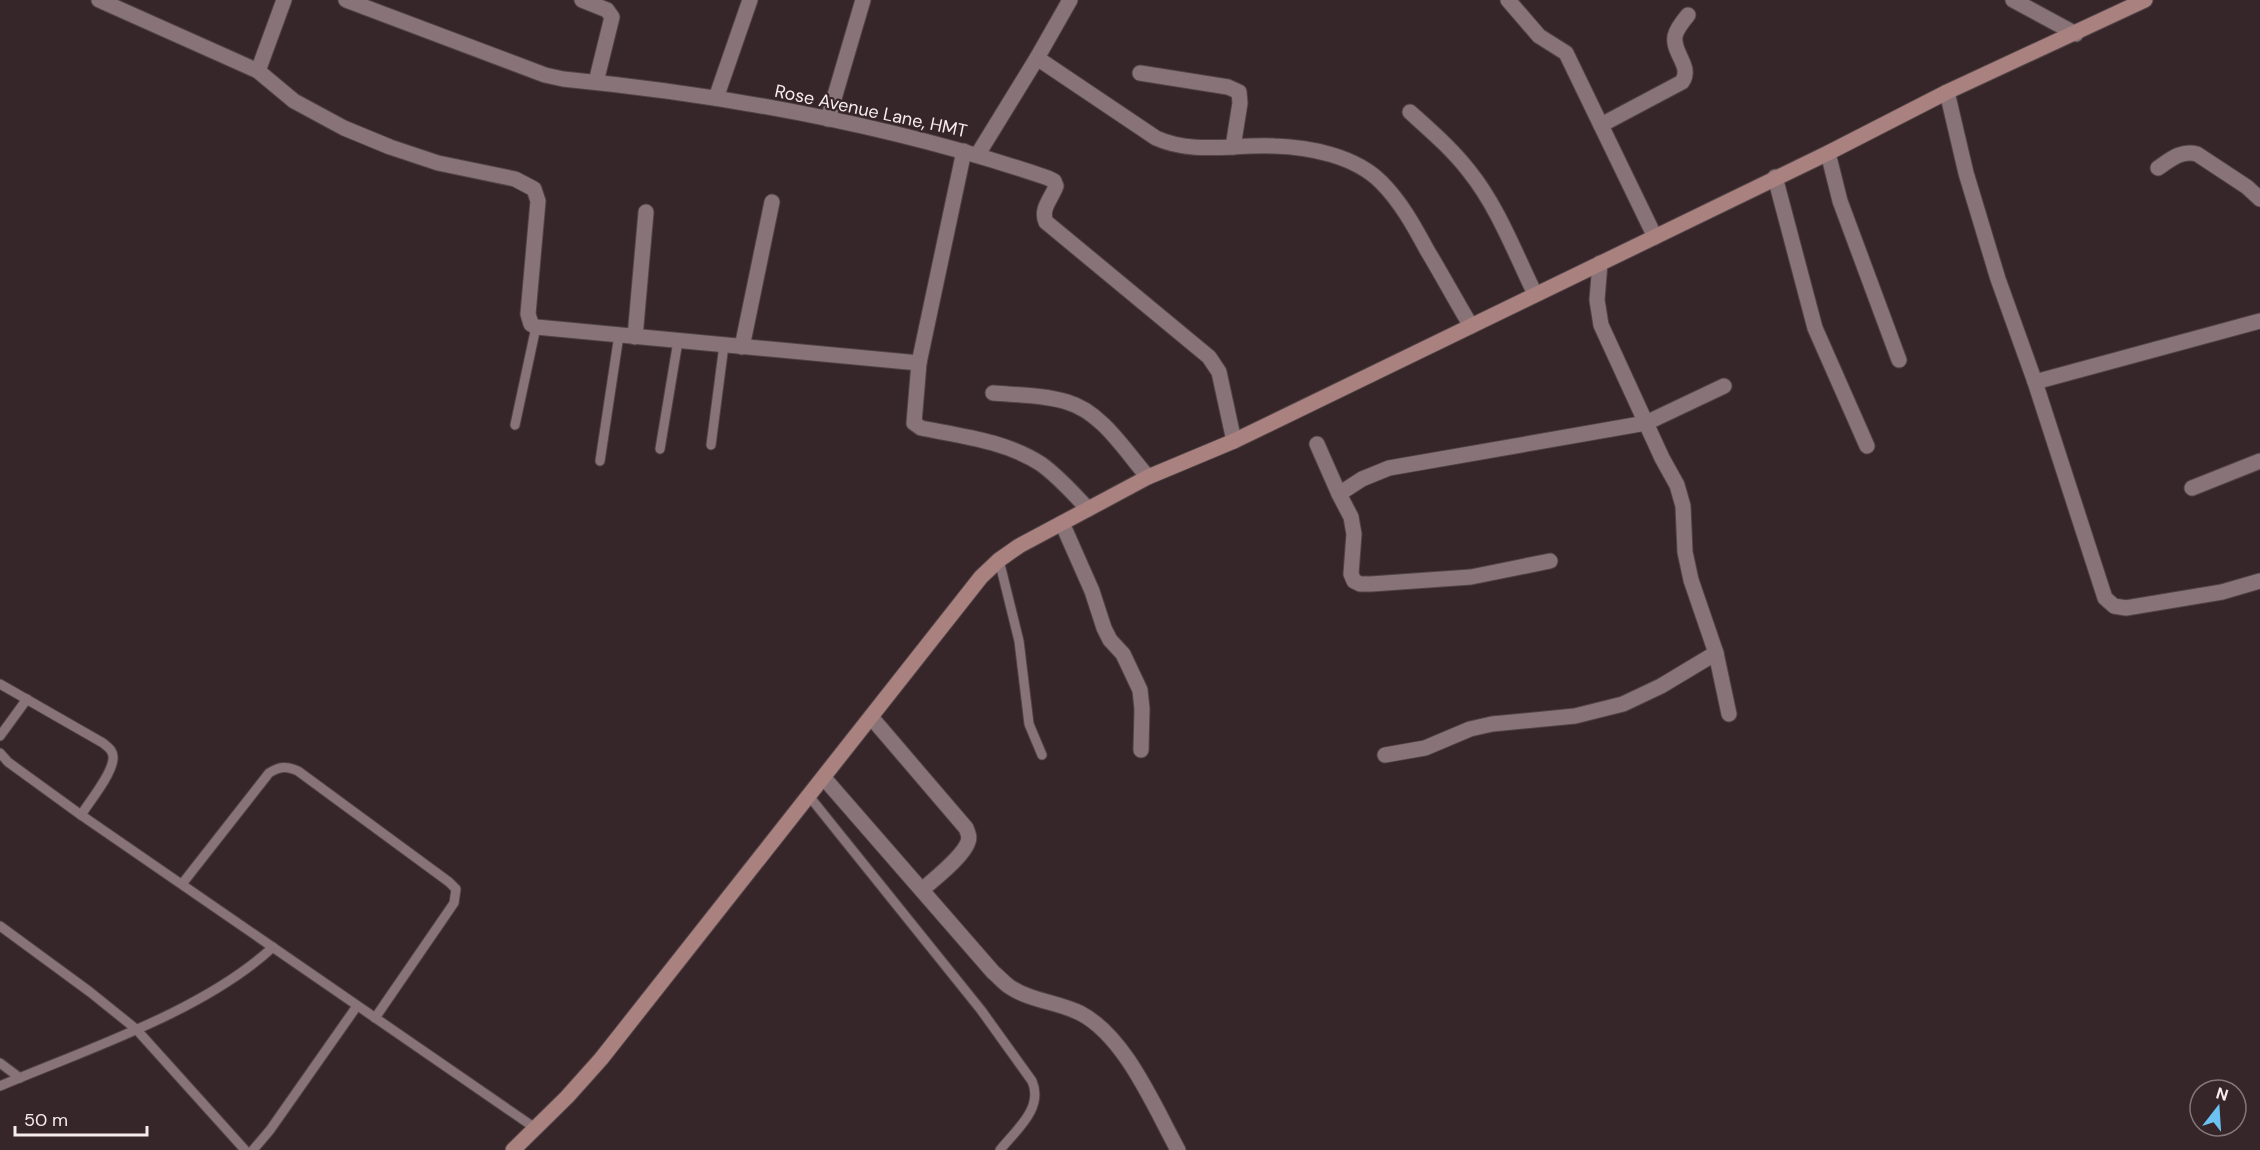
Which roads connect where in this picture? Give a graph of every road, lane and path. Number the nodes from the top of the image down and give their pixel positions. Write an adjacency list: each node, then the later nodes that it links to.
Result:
1 (99, 0): 11 (street)
2 (284, 0): 15 (street)
3 (346, 0): 17 (street, Rose Avenue Lane, HMT)
4 (582, 0): 17 (street)
5 (750, 0): 19 (street)
6 (862, 0): 21 (street)
7 (1070, 0): 14 (street)
8 (1508, 0): 22 (street)
9 (2013, 0): 13 (street)
10 (2145, 0): 13 (street)
11 (128, 7): 15 (street)
12 (1688, 15): 22 (street)
13 (2076, 34): 18 (street)
14 (1037, 58): 23 (street); 24 (street)
15 (258, 71): 36 (street)
16 (1140, 73): 23 (street)
17 (596, 82): 19 (street, Rose Avenue Lane, HMT)
18 (1947, 92): 25 (street); 44 (street)
19 (716, 98): 21 (street, Rose Avenue Lane, HMT)
20 (1410, 112): 33 (street)
21 (828, 119): 24 (street, Rose Avenue Lane, HMT)
22 (1601, 125): 31 (street)
23 (1233, 147): 35 (street)
24 (971, 153): 43 (street); 49 (street, Rose Avenue Lane, HMT)
25 (1828, 153): 27 (street); 42 (street)
26 (2158, 168): 28 (street)
27 (1775, 177): 31 (street); 52 (street)
28 (2260, 199)
29 (772, 202): 41 (street)
30 (646, 212): 38 (street)
31 (1654, 237): 32 (street)
32 (1600, 263): 33 (street); 47 (street)
33 (1534, 294): 35 (street)
34 (2260, 321): 44 (street)
35 (1471, 326): 49 (street)
36 (536, 327): 37 (street); 48 (lane)
37 (619, 335): 38 (street); 54 (lane)
38 (635, 336): 39 (street)
39 (678, 340): 40 (street); 53 (lane)
40 (724, 345): 41 (street); 51 (lane)
41 (742, 347): 43 (street)
42 (1899, 360)
43 (919, 363): 59 (street)
44 (2035, 382): 63 (street)
45 (1724, 386): 47 (street)
46 (993, 393): 56 (street)
47 (1646, 423): 58 (street); 64 (street)
48 (515, 425)
49 (1234, 441): 56 (street)
50 (1317, 444): 58 (street)
51 (711, 445)
52 (1867, 446)
53 (660, 449)
54 (600, 461)
55 (2260, 461): 57 (street)
56 (1148, 477): 59 (street)
57 (2192, 489)
58 (1339, 494): 62 (street)
59 (1088, 509): 60 (street)
60 (1062, 523): 61 (street); 70 (street)
61 (999, 560): 68 (street); 72 (lane)
62 (1550, 561)
63 (2260, 581)
64 (1716, 653): 67 (street); 73 (street)
65 (0, 684): 66 (lane)
66 (27, 699): 69 (lane); 76 (lane)
67 (1729, 714)
68 (871, 717): 74 (street); 78 (street)
69 (0, 736)
70 (1141, 750)
71 (0, 753): 76 (lane)
72 (1042, 754)
73 (1385, 755)
74 (824, 778): 75 (street); 78 (street)
75 (809, 796): 87 (street); 91 (lane)
76 (81, 815): 77 (lane)
77 (182, 884): 80 (lane); 82 (lane)
78 (922, 890): 92 (street)
79 (0, 926): 83 (lane)
80 (273, 947): 81 (lane); 83 (lane)
81 (357, 1006): 82 (lane); 89 (lane)
82 (375, 1018): 87 (lane)
83 (136, 1029): 85 (lane); 88 (lane)
84 (0, 1063): 85 (lane)
85 (20, 1077): 86 (lane)
86 (0, 1086)
87 (535, 1128): 90 (street)
88 (245, 1150)
89 (254, 1150)
90 (513, 1150)
91 (1000, 1150)
92 (1178, 1150)

